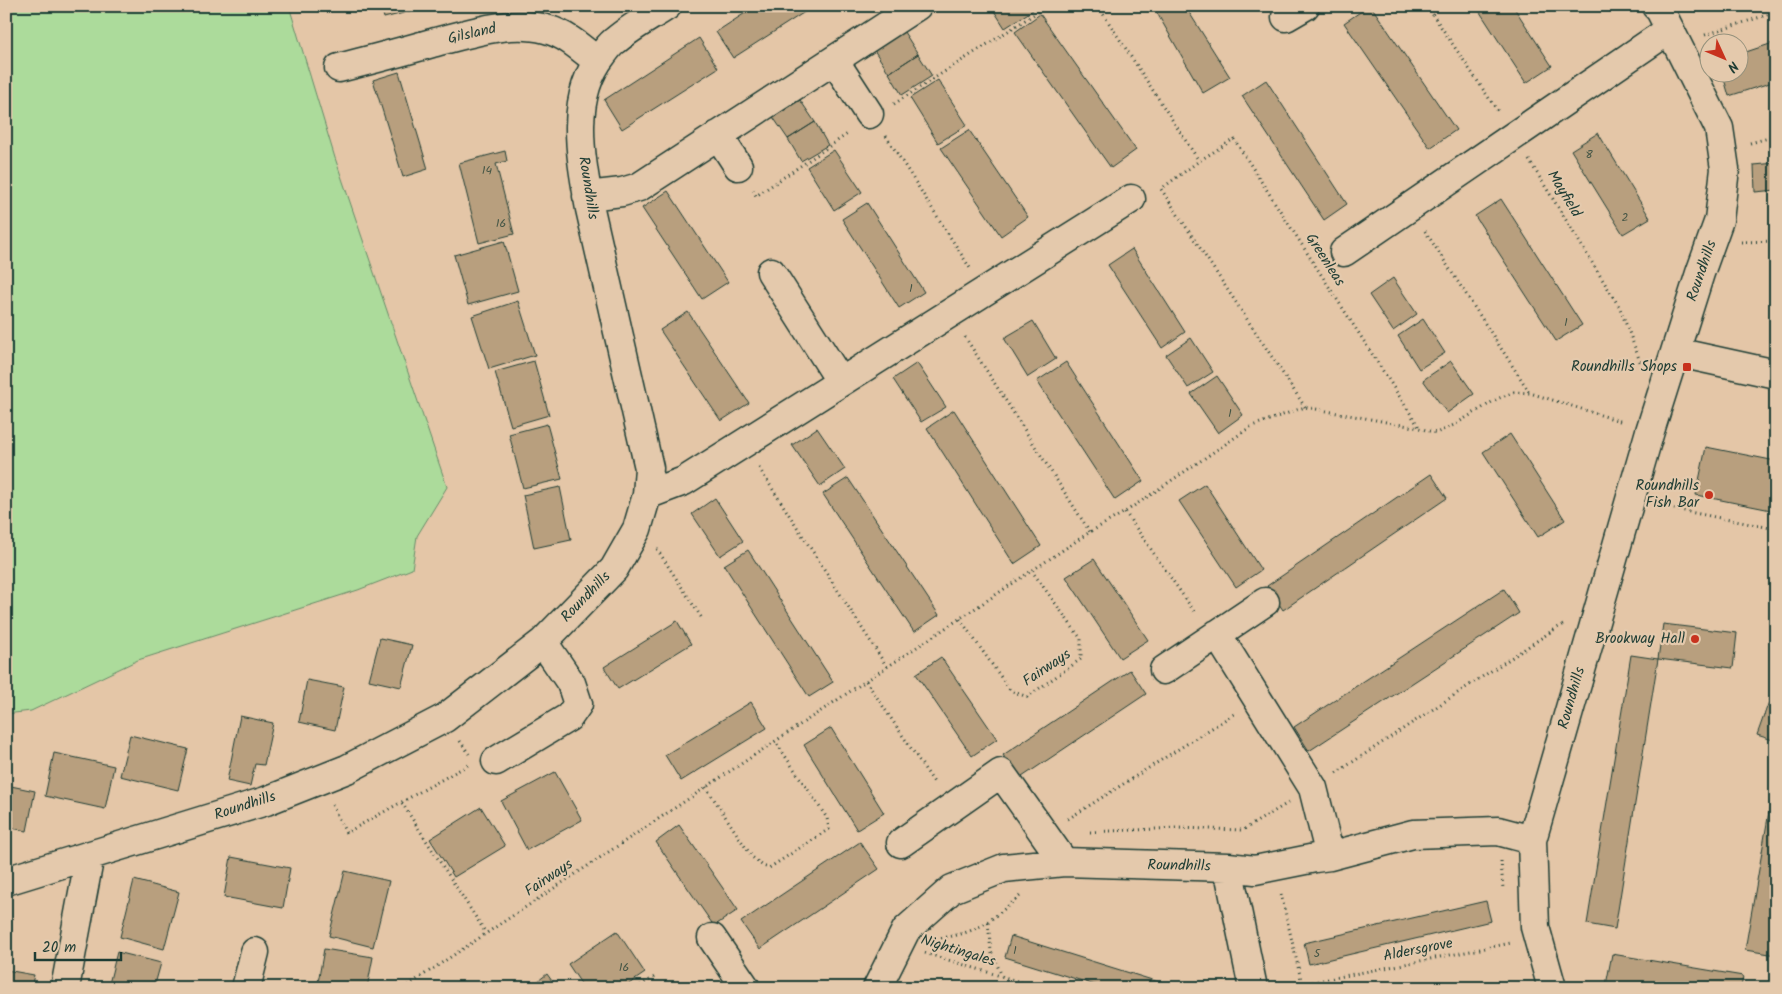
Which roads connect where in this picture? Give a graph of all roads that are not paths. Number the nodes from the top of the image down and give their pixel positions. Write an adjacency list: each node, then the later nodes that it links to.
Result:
1 (667, 6): 5 (street, Roundhills)
2 (917, 6): 4 (street)
3 (1665, 19): 12 (street); 14 (street, Roundhills)
4 (834, 60): 7 (street); 8 (street)
5 (598, 61): 6 (street, Gilsland); 10 (street, Roundhills)
6 (339, 68)
7 (877, 124)
8 (718, 136): 9 (street); 10 (street)
9 (738, 166)
10 (588, 196): 17 (street, Roundhills)
11 (1131, 199): 16 (street)
12 (1344, 252)
13 (771, 272): 16 (street)
14 (1675, 352): 15 (street); 23 (street, Roundhills)
15 (1776, 374)
16 (841, 382): 17 (street)
17 (648, 495): 20 (street, Roundhills)
18 (1265, 602): 19 (street)
19 (1214, 635): 21 (street); 26 (street)
20 (543, 642): 22 (street); 25 (street, Roundhills)
21 (1164, 670)
22 (496, 761)
23 (1532, 840): 26 (street, Roundhills); 37 (street, Roundhills)
24 (901, 843): 27 (street)
25 (90, 855): 29 (street, Roundhills); 32 (street)
26 (1330, 856): 28 (street, Roundhills)
27 (1064, 862): 28 (street, Roundhills); 35 (street, Roundhills)
28 (1228, 867): 36 (street)
29 (6, 881)
30 (712, 938): 34 (street)
31 (255, 952): 33 (street)
32 (65, 988)
33 (246, 988)
34 (746, 988)
35 (877, 988)
36 (1253, 988)
37 (1552, 988)

